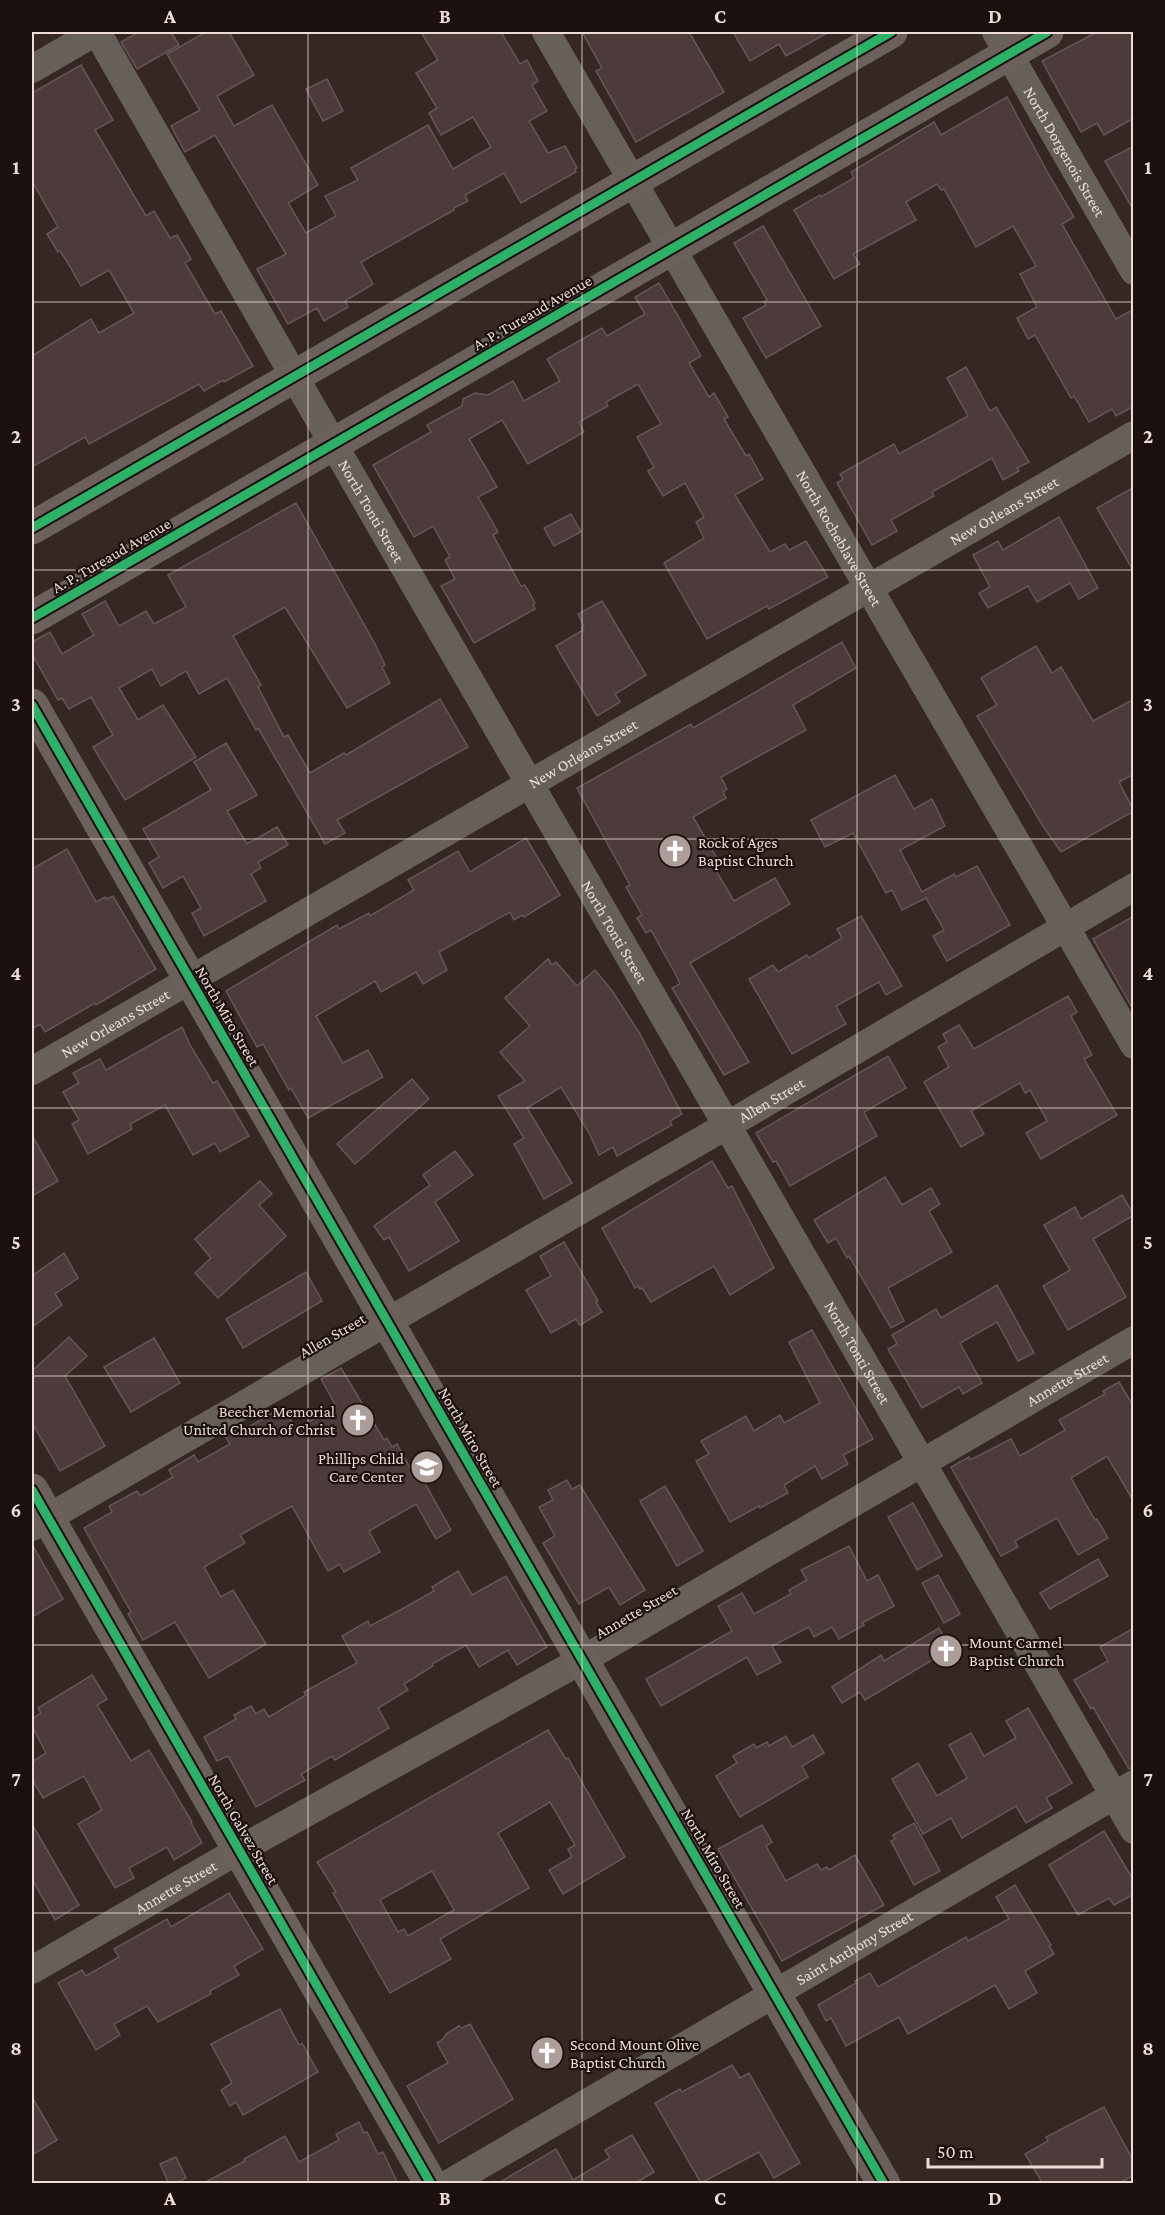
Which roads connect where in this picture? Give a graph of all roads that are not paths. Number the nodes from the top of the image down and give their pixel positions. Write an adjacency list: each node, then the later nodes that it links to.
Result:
1 (97, 32): 6 (street); 10 (street, North Tonti Street)
2 (546, 32): 7 (street, North Rocheblave Street)
3 (891, 32): 7 (street)
4 (1047, 32): 5 (street, A. P. Tureaud Avenue)
5 (1003, 42): 8 (street, A. P. Tureaud Avenue); 9 (street, North Dorgenois Street)
6 (32, 69)
7 (633, 181): 8 (street, North Rocheblave Street); 10 (street)
8 (672, 248): 12 (street, A. P. Tureaud Avenue); 14 (street, North Rocheblave Street)
9 (1134, 271)
10 (294, 376): 12 (street, North Tonti Street); 13 (street)
11 (1134, 435): 14 (street, New Orleans Street)
12 (333, 444): 15 (street, A. P. Tureaud Avenue); 17 (street, North Tonti Street)
13 (32, 528)
14 (870, 588): 17 (street, New Orleans Street); 19 (street, North Rocheblave Street)
15 (32, 618)
16 (32, 705): 20 (street, North Miro Street)
17 (529, 783): 20 (street, New Orleans Street); 23 (street, North Tonti Street)
18 (1134, 887): 19 (street, Allen Street)
19 (1065, 926): 21 (street, North Rocheblave Street); 23 (street, Allen Street)
20 (189, 979): 22 (street, New Orleans Street); 24 (street, North Miro Street)
21 (1134, 1045)
22 (32, 1071)
23 (726, 1126): 24 (street, Allen Street); 26 (street, North Tonti Street)
24 (387, 1321): 28 (street, Allen Street); 29 (street, North Miro Street)
25 (1134, 1340): 26 (street, Annette Street)
26 (921, 1463): 29 (street, Annette Street); 30 (street, North Tonti Street)
27 (32, 1490): 28 (street, North Galvez Street)
28 (40, 1523): 32 (street, North Galvez Street)
29 (582, 1660): 32 (street, Annette Street); 34 (street, North Miro Street)
30 (1124, 1790): 31 (street, North Tonti Street); 34 (street, Saint Anthony Street)
31 (1134, 1830)
32 (239, 1850): 33 (street, Annette Street); 35 (street, North Galvez Street)
33 (32, 1970)
34 (775, 1994): 36 (street, Saint Anthony Street); 37 (street, North Miro Street)
35 (431, 2184)
36 (448, 2184)
37 (884, 2184)

